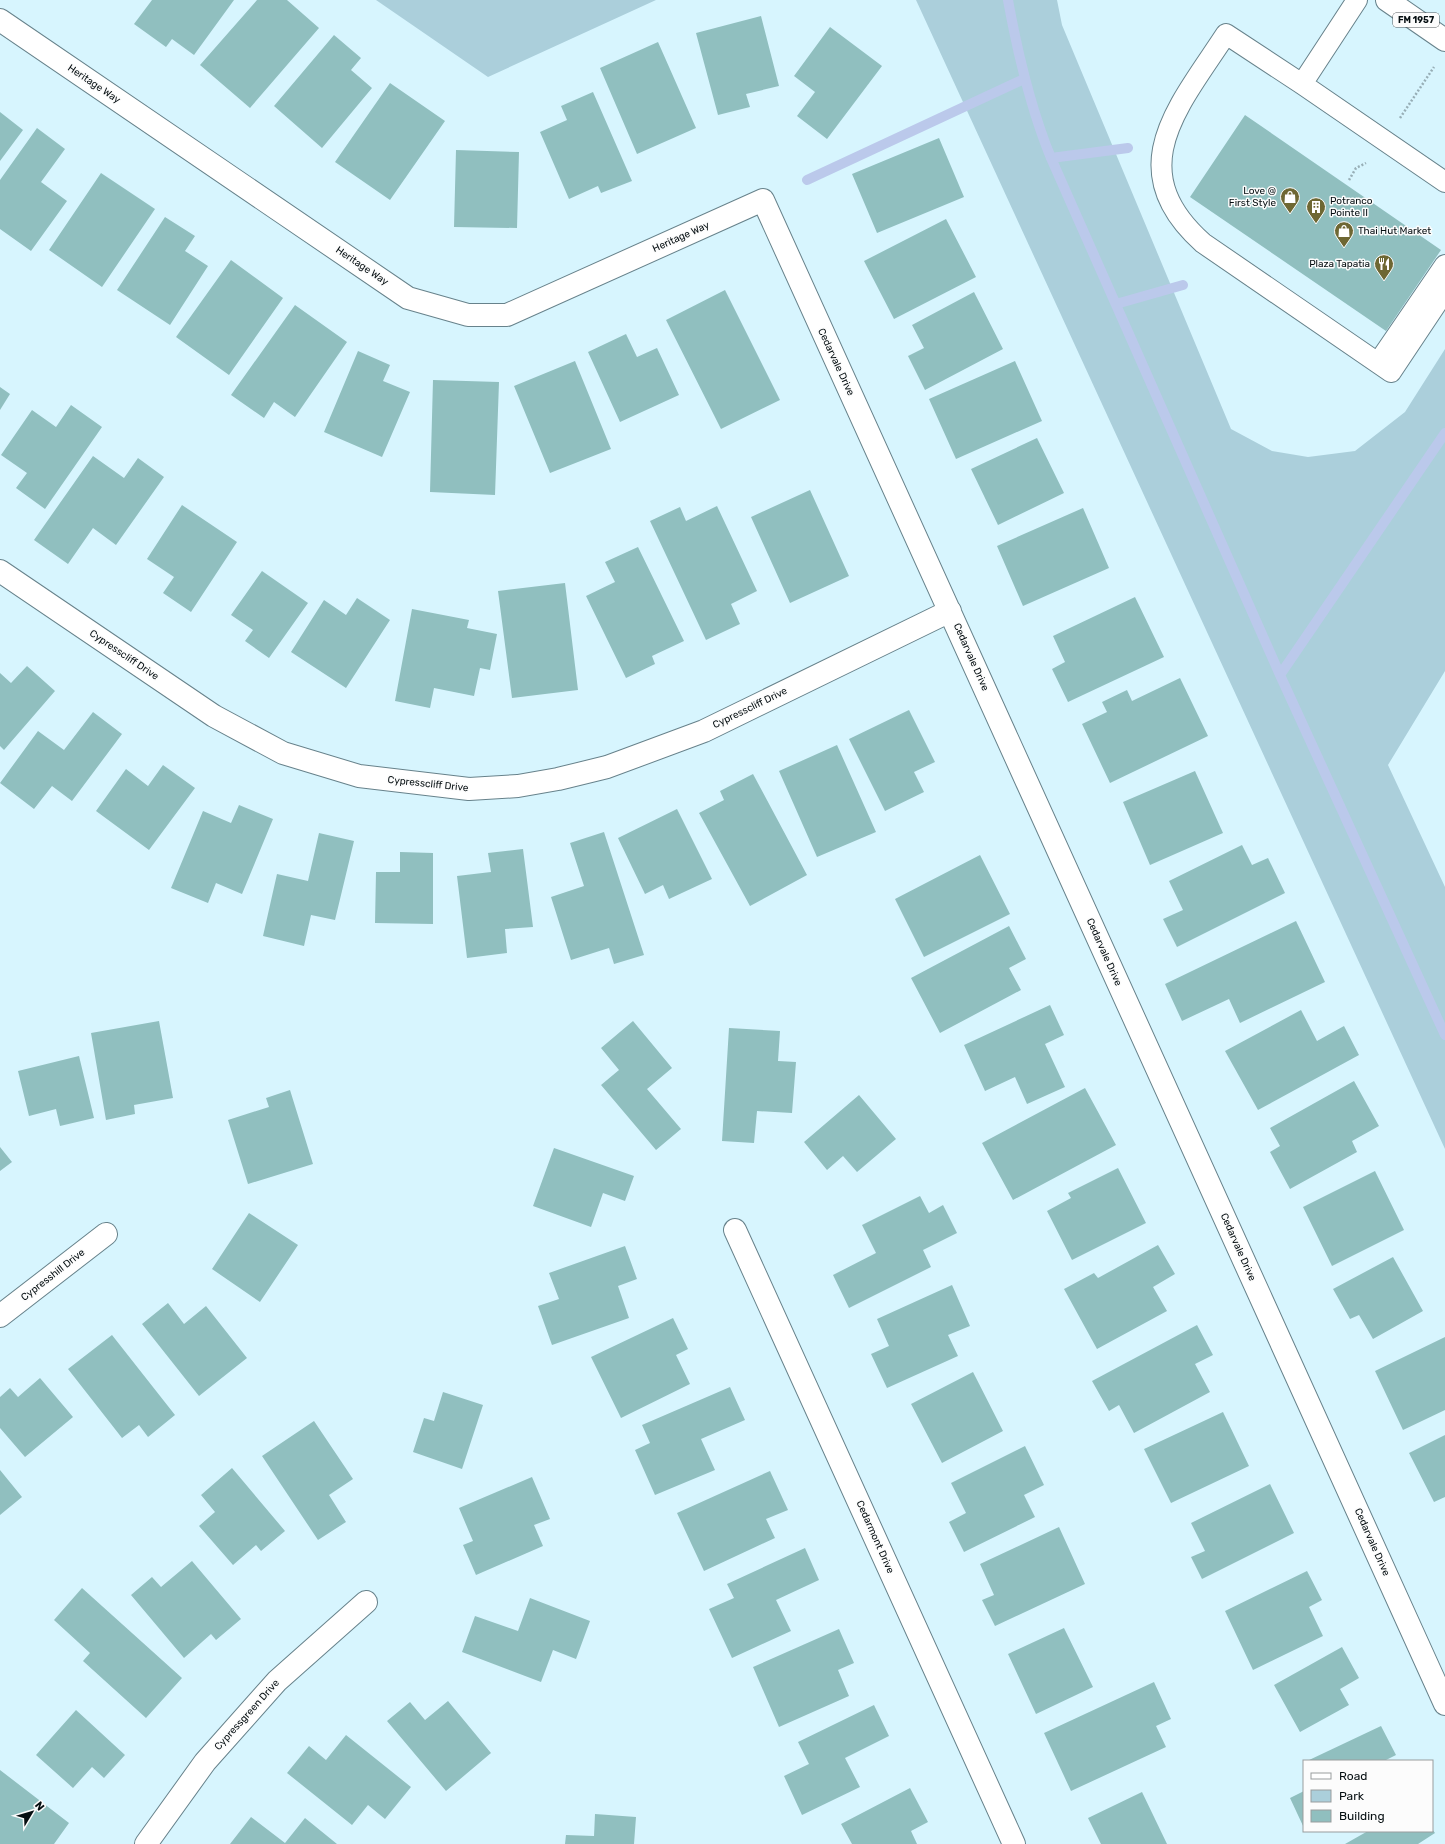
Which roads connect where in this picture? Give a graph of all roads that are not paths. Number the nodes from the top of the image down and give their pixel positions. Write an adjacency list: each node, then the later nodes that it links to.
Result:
1 (1357, 0): 5 (lane)
2 (1387, 0): 4 (street, FM 1957)
3 (0, 20): 7 (street, Heritage Way)
4 (1445, 40)
5 (1302, 84): 6 (lane); 10 (lane)
6 (1445, 182)
7 (762, 200): 12 (street, Cedarvale Drive)
8 (1445, 266): 10 (lane)
9 (1445, 291): 10 (lane)
10 (1378, 363)
11 (0, 571): 12 (street, Cypresscliff Drive)
12 (950, 611): 17 (street, Cedarvale Drive)
13 (735, 1230): 19 (street, Cedarmont Drive)
14 (106, 1234): 15 (street, Cypresshill Drive)
15 (0, 1316)
16 (366, 1602): 18 (street, Cypressgreen Drive)
17 (1445, 1704)
18 (146, 1844)
19 (1014, 1844)

